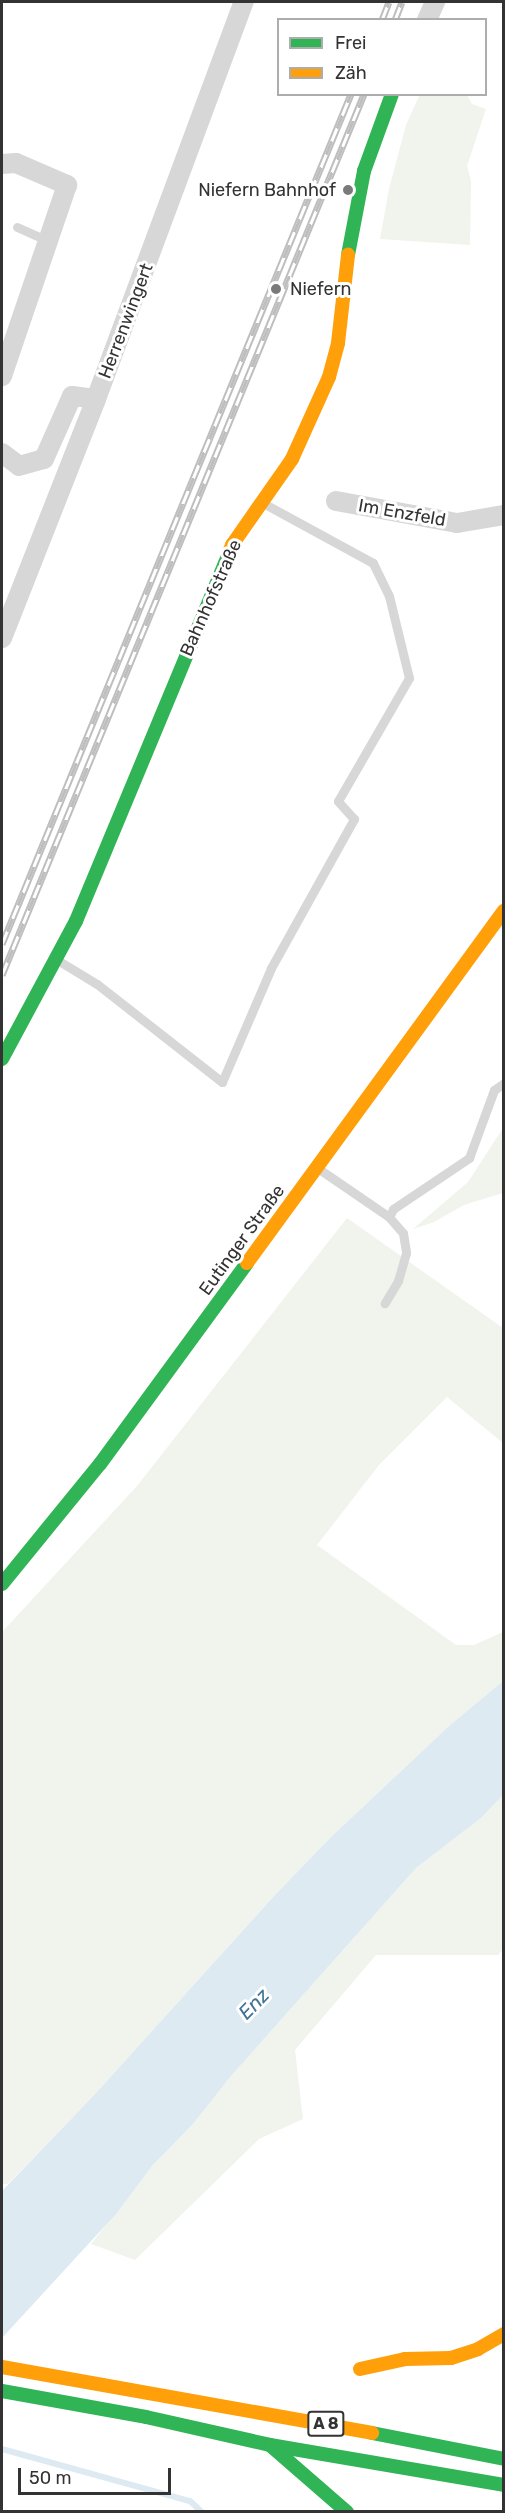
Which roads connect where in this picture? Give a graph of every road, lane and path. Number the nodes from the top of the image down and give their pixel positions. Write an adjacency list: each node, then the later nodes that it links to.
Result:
1 (244, 2): 9 (street, Herrenwingert)
2 (435, 2): 3 (street)
3 (428, 18)
4 (391, 96): 12 (main road, Bahnhofstraße)
5 (2, 164): 7 (street)
6 (17, 227): 7 (lane)
7 (48, 242): 8 (street)
8 (2, 376)
9 (96, 399): 10 (street); 14 (street, Herrenwingert)
10 (2, 453)
11 (336, 501): 13 (street, Im Enzfeld)
12 (260, 502): 16 (main road, Bahnhofstraße); 16 (lane)
13 (504, 515)
14 (2, 638)
15 (504, 911): 19 (main road, Eutinger Straße)
16 (57, 959): 17 (main road, Bahnhofstraße)
17 (2, 1059)
18 (504, 1083): 20 (lane)
19 (317, 1168): 20 (lane); 22 (main road, Eutinger Straße)
20 (389, 1217): 21 (lane)
21 (386, 1303)
22 (2, 1584)
23 (504, 2334): 25 (main road)
24 (2, 2367): 28 (main road, A 8)
25 (360, 2369)
26 (2, 2391): 27 (main road, A 8)
27 (270, 2445): 29 (main road, A 8); 30 (main road)
28 (504, 2459)
29 (504, 2485)
30 (347, 2511)

